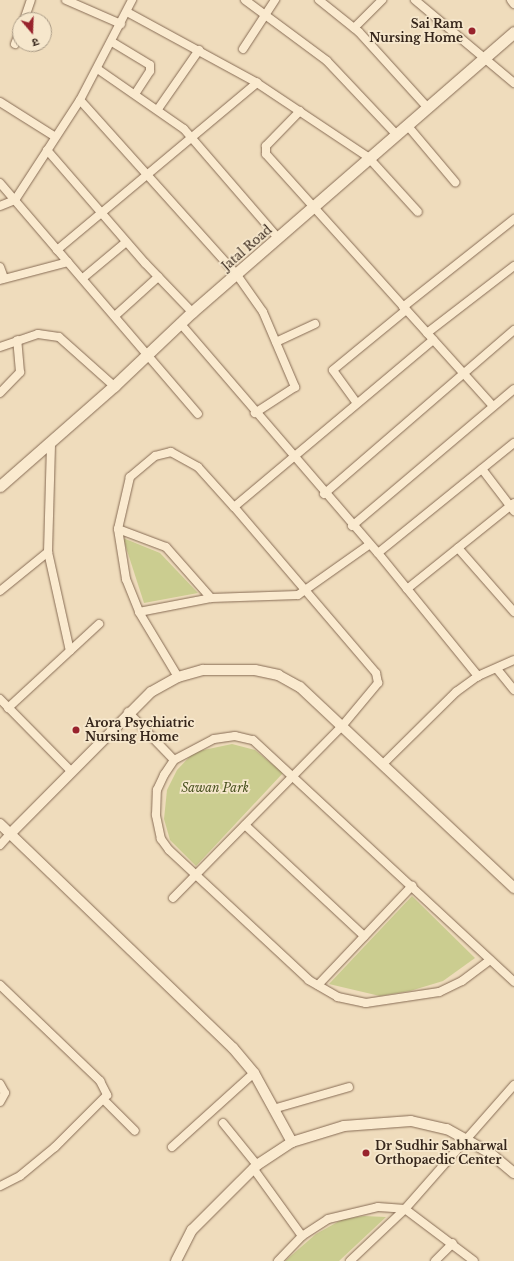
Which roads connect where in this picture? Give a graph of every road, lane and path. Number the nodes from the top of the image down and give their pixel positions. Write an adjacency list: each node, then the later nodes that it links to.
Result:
1 (31, 0): 11 (street)
2 (132, 0): 12 (street)
3 (245, 0): 13 (street)
4 (275, 0): 13 (street)
5 (319, 0): 15 (street)
6 (382, 0): 15 (street)
7 (415, 0): 20 (street)
8 (511, 0): 10 (street)
9 (71, 1): 14 (street)
10 (514, 4)
11 (27, 12)
12 (127, 12): 14 (street); 19 (street)
13 (266, 13): 18 (street); 31 (street)
14 (121, 24): 17 (street)
15 (354, 28): 27 (street)
16 (514, 32): 20 (main road, Jatal Road)
17 (112, 42): 21 (street); 24 (street)
18 (243, 49)
19 (200, 50): 22 (street); 28 (street)
20 (483, 60): 23 (street); 27 (main road, Jatal Road)
21 (99, 70): 24 (street); 25 (street)
22 (258, 83): 29 (street); 33 (street)
23 (514, 83)
24 (135, 94): 28 (street)
25 (80, 100): 32 (street); 36 (street)
26 (0, 102): 32 (street)
27 (428, 108): 30 (main road, Jatal Road)
28 (158, 109): 33 (street)
29 (300, 110): 35 (street); 41 (street)
30 (407, 125): 31 (main road, Jatal Road); 37 (street)
31 (396, 134): 35 (main road, Jatal Road)
32 (54, 136): 34 (street)
33 (192, 138): 36 (street); 45 (street)
34 (47, 150): 39 (street); 42 (street)
35 (368, 157): 41 (main road, Jatal Road); 43 (street)
36 (146, 174): 42 (street); 51 (street)
37 (455, 182)
38 (0, 183): 39 (street)
39 (15, 200): 40 (street); 47 (street)
40 (0, 206)
41 (312, 207): 45 (main road, Jatal Road); 55 (street)
42 (100, 212): 46 (street); 47 (street)
43 (418, 212)
44 (514, 219): 55 (street)
45 (278, 238): 51 (main road, Jatal Road)
46 (126, 242): 52 (street); 53 (street)
47 (58, 250): 48 (street)
48 (68, 262): 52 (street); 54 (street)
49 (514, 266): 61 (street)
50 (0, 267): 54 (street)
51 (237, 274): 56 (main road, Jatal Road); 64 (street)
52 (83, 278): 57 (street)
53 (158, 278): 56 (street); 57 (street)
54 (2, 279)
55 (404, 308): 61 (street); 71 (street)
56 (192, 312): 58 (main road, Jatal Road)
57 (116, 315): 66 (street)
58 (180, 323): 66 (main road, Jatal Road); 73 (street)
59 (315, 324): 64 (street)
60 (514, 330): 67 (street)
61 (427, 333): 63 (street)
62 (17, 340): 65 (street); 68 (street); 70 (street)
63 (433, 340): 67 (street); 71 (street)
64 (276, 342): 73 (street)
65 (0, 347)
66 (150, 354): 68 (main road, Jatal Road); 74 (street)
67 (462, 373): 72 (street); 80 (street)
68 (114, 386): 75 (main road, Jatal Road)
69 (514, 389): 72 (street)
70 (0, 393)
71 (356, 402): 77 (street)
72 (493, 406): 83 (street)
73 (255, 412): 77 (street)
74 (198, 414)
75 (51, 443): 79 (main road, Jatal Road); 87 (street)
76 (514, 443): 78 (street)
77 (295, 459): 80 (street); 81 (street)
78 (482, 469): 82 (street); 88 (street)
79 (0, 486)
80 (324, 494): 83 (street)
81 (234, 507): 84 (street); 91 (street)
82 (513, 507): 86 (street)
83 (352, 526): 85 (street)
84 (118, 530): 92 (street); 93 (street)
85 (369, 545): 88 (street); 91 (street)
86 (458, 548): 89 (street); 94 (street)
87 (48, 552): 90 (street); 96 (street)
88 (378, 553): 89 (street)
89 (407, 588): 99 (street)
90 (0, 591)
91 (306, 593): 92 (street); 105 (street)
92 (211, 598): 93 (street)
93 (139, 612): 100 (street)
94 (514, 612)
95 (99, 624): 96 (street)
96 (70, 651): 103 (street)
97 (514, 660): 98 (street)
98 (497, 668): 99 (street); 101 (street)
99 (478, 676): 107 (street)
100 (178, 677): 104 (street); 105 (street)
101 (514, 690)
102 (0, 699): 103 (street)
103 (8, 708): 108 (street)
104 (128, 712): 106 (street); 108 (street)
105 (343, 725): 107 (street); 109 (street)
106 (174, 760): 109 (street); 114 (street)
107 (383, 764): 116 (street)
108 (70, 770): 112 (street)
109 (293, 774): 111 (street); 115 (street)
110 (0, 824): 112 (street)
111 (245, 825): 114 (street); 118 (street)
112 (10, 834): 113 (street); 123 (street)
113 (0, 845)
114 (198, 874): 117 (street); 122 (street)
115 (412, 886): 118 (street); 119 (street)
116 (514, 888)
117 (173, 898)
118 (364, 936): 122 (street)
119 (490, 960): 120 (street); 122 (street)
120 (514, 982)
121 (0, 985): 127 (street)
122 (318, 985)
123 (254, 1073): 129 (street); 134 (street)
124 (0, 1084): 128 (street)
125 (514, 1085): 132 (street)
126 (349, 1087): 129 (street)
127 (105, 1101): 131 (street); 137 (street)
128 (0, 1102)
129 (273, 1109): 133 (street)
130 (223, 1123): 135 (street)
131 (135, 1131)
132 (467, 1138): 133 (street); 136 (street); 138 (street)
133 (292, 1142): 135 (street)
134 (172, 1147)
135 (255, 1166): 139 (street); 141 (street)
136 (514, 1173)
137 (0, 1186)
138 (405, 1209): 139 (street); 140 (street); 143 (street)
139 (302, 1236): 142 (street)
140 (453, 1243): 144 (street); 145 (street)
141 (176, 1261)
142 (278, 1261)
143 (350, 1261)
144 (435, 1261)
145 (474, 1261)

